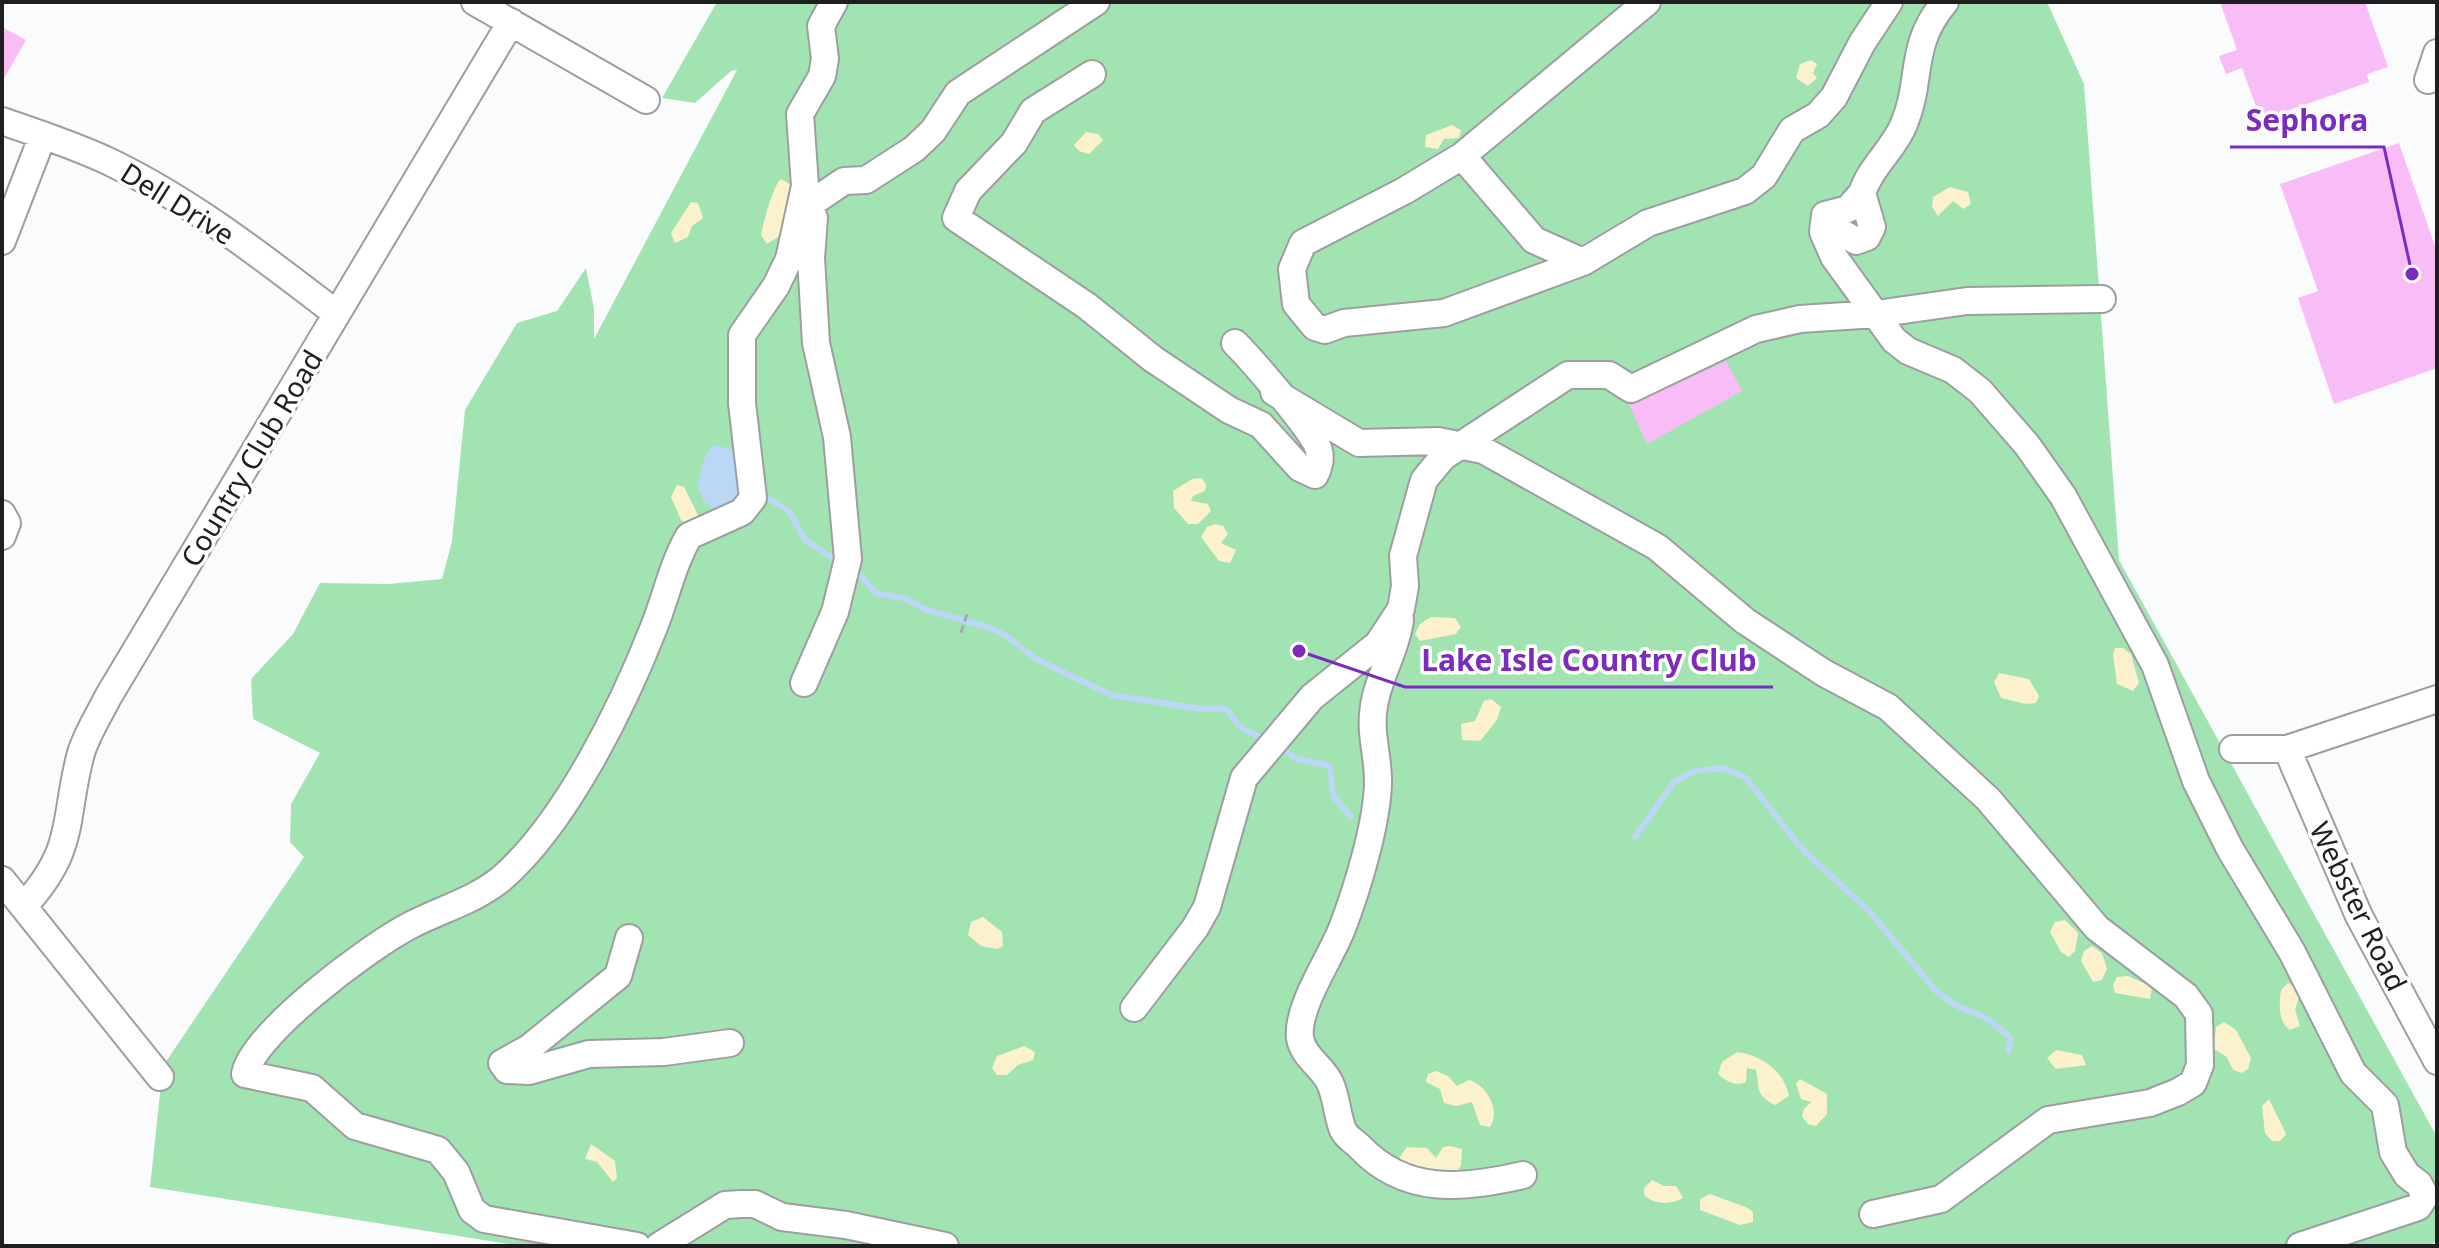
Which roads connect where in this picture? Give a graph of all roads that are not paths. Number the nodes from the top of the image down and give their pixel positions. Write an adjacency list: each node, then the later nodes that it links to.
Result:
1 (475, 2): 7 (street)
2 (834, 2): 15 (street)
3 (1096, 2): 15 (street)
4 (1647, 2): 14 (street)
5 (1889, 2): 17 (street)
6 (1945, 2): 20 (street)
7 (511, 22): 11 (street); 19 (street, Country Club Road)
8 (2437, 53): 10 (street)
9 (1092, 74): 22 (street)
10 (2437, 77)
11 (646, 100)
12 (2, 121): 13 (street, Dell Drive)
13 (43, 135): 16 (street); 19 (street, Dell Drive)
14 (1462, 156): 17 (street); 17 (street)
15 (804, 199): 27 (street); 41 (street)
16 (2, 241)
17 (1583, 262)
18 (2102, 299): 20 (street)
19 (337, 314): 32 (street, Country Club Road)
20 (1876, 314): 23 (street); 45 (street)
21 (1235, 343): 22 (street)
22 (1274, 392): 23 (street)
23 (1460, 445): 26 (street); 39 (street)
24 (2, 514): 25 (street)
25 (2, 536)
26 (1401, 609): 34 (street); 38 (street)
27 (804, 683)
28 (2437, 699): 30 (street)
29 (2233, 749): 30 (street)
30 (2287, 749): 36 (street, Webster Road)
31 (2, 880): 32 (street)
32 (24, 906): 37 (street)
33 (629, 938): 35 (street)
34 (1134, 1008)
35 (730, 1043)
36 (2437, 1061)
37 (160, 1077)
38 (1523, 1175)
39 (1873, 1214)
40 (860, 1229): 42 (street); 43 (street); 44 (street)
41 (637, 1246)
42 (659, 1246)
43 (890, 1246)
44 (945, 1246)
45 (2300, 1246)

